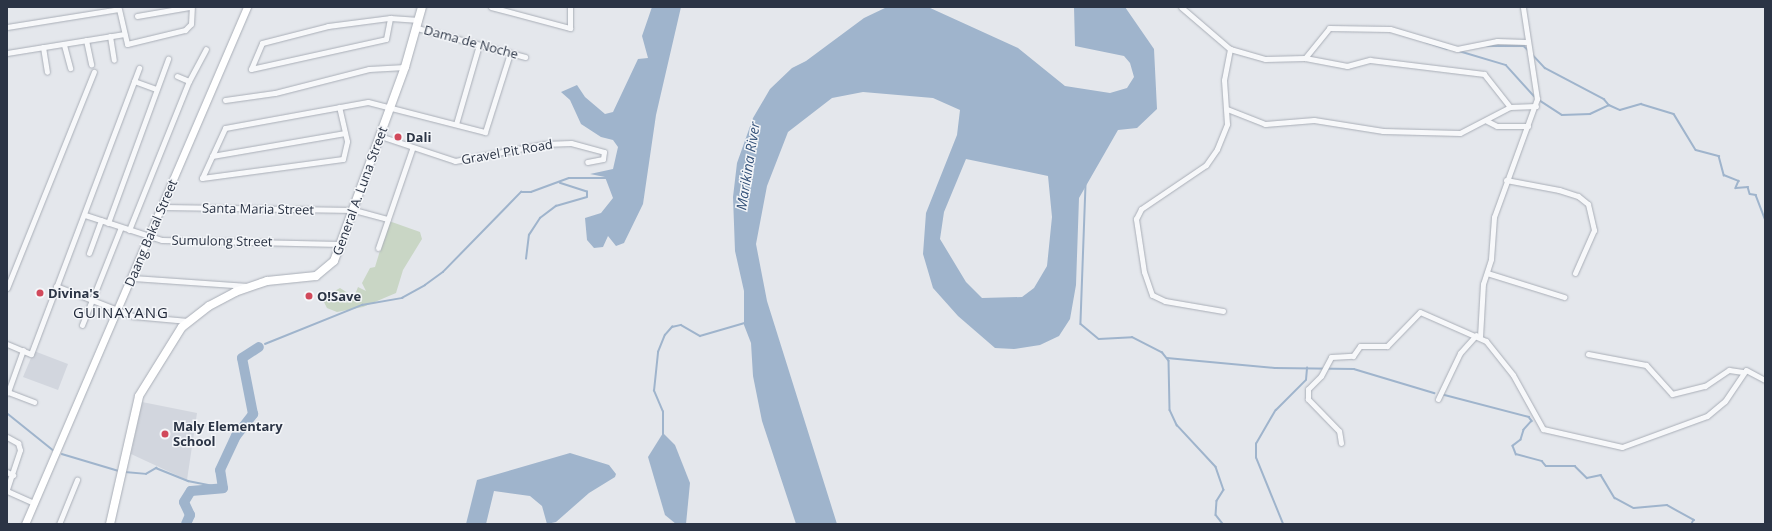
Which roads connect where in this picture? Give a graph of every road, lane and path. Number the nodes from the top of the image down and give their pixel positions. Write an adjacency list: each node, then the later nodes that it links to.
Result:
1 (189, 7): 9 (street)
2 (192, 7): 13 (street)
3 (247, 7): 53 (street, Daang Bakal Street)
4 (422, 7): 11 (main road, General A. Luna Street)
5 (491, 7): 6 (street)
6 (570, 7)
7 (1182, 7): 21 (street)
8 (1523, 7): 16 (street)
9 (137, 16)
10 (390, 18): 10 (street, Dama de Noche); 11 (street, Dama de Noche)
11 (418, 24): 18 (street, Dama de Noche); 29 (main road, General A. Luna Street)
12 (7, 27): 13 (street)
13 (124, 34): 14 (street)
14 (110, 36): 15 (street); 27 (street)
15 (86, 40): 17 (street); 28 (street)
16 (1526, 42): 25 (street); 39 (street)
17 (64, 45): 19 (street); 30 (street)
18 (479, 45): 23 (street, Dama de Noche); 45 (street)
19 (43, 47): 22 (street); 32 (street)
20 (206, 49): 36 (street)
21 (1230, 49): 25 (street); 43 (street)
22 (7, 53)
23 (510, 54): 24 (street, Dama de Noche); 45 (street)
24 (525, 57)
25 (1305, 58): 41 (street)
26 (168, 59): 37 (street)
27 (114, 60)
28 (91, 64)
29 (405, 67): 38 (street); 42 (main road, General A. Luna Street)
30 (70, 68)
31 (139, 68): 35 (street)
32 (47, 72)
33 (94, 72): 70 (street)
34 (177, 76): 36 (street)
35 (134, 81): 37 (street); 55 (street)
36 (189, 82): 60 (street)
37 (156, 89): 58 (street)
38 (225, 100)
39 (1536, 106): 41 (street); 46 (street)
40 (339, 107): 42 (street); 47 (street); 50 (street)
41 (1510, 107): 44 (street)
42 (390, 108): 45 (street); 48 (main road, General A. Luna Street)
43 (1227, 109): 44 (street); 74 (street)
44 (1487, 120): 46 (street)
45 (456, 124)
46 (1528, 126): 52 (street)
47 (345, 133): 50 (street); 50 (street)
48 (380, 136): 49 (street, Gravel Pit Road); 54 (main road, General A. Luna Street)
49 (412, 149): 51 (street, Gravel Pit Road); 56 (street)
50 (212, 156)
51 (586, 162)
52 (1506, 180): 65 (street); 66 (street)
53 (163, 207): 54 (street, Santa Maria Street); 61 (street, Daang Bakal Street)
54 (354, 210): 56 (street, Santa Maria Street); 62 (main road, General A. Luna Street)
55 (85, 215): 57 (street, Sumulong Street); 68 (street)
56 (388, 219): 63 (street)
57 (101, 220): 58 (street, Sumulong Street); 64 (street)
58 (108, 223): 59 (street, Sumulong Street)
59 (121, 227): 60 (street, Sumulong Street); 72 (street)
60 (129, 230): 61 (street, Sumulong Street)
61 (150, 238): 62 (street, Sumulong Street); 67 (street, Daang Bakal Street)
62 (340, 244): 69 (main road, General A. Luna Street)
63 (378, 248)
64 (89, 253)
65 (1487, 273): 71 (street); 77 (street)
66 (1575, 273)
67 (133, 278): 69 (street); 73 (street, Daang Bakal Street)
68 (56, 286): 72 (street); 79 (street)
69 (250, 286): 75 (main road, General A. Luna Street)
70 (7, 288)
71 (1564, 297)
72 (94, 299): 73 (street); 76 (street)
73 (118, 310): 75 (street); 91 (street, Daang Bakal Street)
74 (1223, 311)
75 (188, 322): 94 (main road, General A. Luna Street)
76 (82, 325)
77 (1478, 336): 81 (street); 83 (street); 86 (street)
78 (7, 344): 79 (street)
79 (23, 350): 84 (street)
80 (1588, 354): 81 (street)
81 (1743, 372): 82 (street)
82 (1765, 380)
83 (1438, 399)
84 (34, 402)
85 (7, 437): 88 (street)
86 (1341, 443)
87 (7, 472): 88 (street)
88 (13, 475): 90 (street)
89 (77, 480): 93 (street)
90 (7, 490): 91 (street)
91 (34, 503): 92 (street, Daang Bakal Street)
92 (25, 524)
93 (59, 524)
94 (110, 524)

